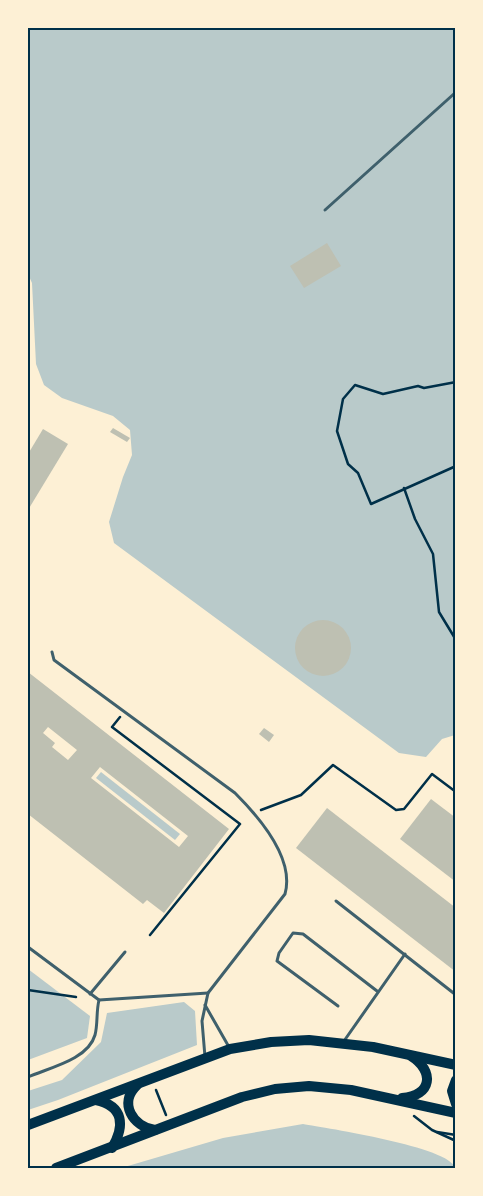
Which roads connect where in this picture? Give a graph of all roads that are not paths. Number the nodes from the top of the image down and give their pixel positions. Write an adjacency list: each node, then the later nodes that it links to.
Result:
1 (456, 92): 2 (lane)
2 (325, 210)
3 (52, 652): 9 (lane)
4 (336, 901): 7 (lane)
5 (28, 947): 10 (lane)
6 (125, 952): 10 (lane)
7 (405, 954): 8 (lane); 11 (lane)
8 (377, 991): 14 (lane); 15 (lane)
9 (208, 993): 12 (lane); 13 (lane)
10 (90, 994): 12 (lane)
11 (456, 995)
12 (99, 1000): 20 (lane)
13 (205, 1004): 16 (lane); 18 (lane)
14 (338, 1006)
15 (342, 1043): 16 (main road); 17 (main road)
16 (230, 1049): 18 (main road)
17 (404, 1052): 19 (main road); 23 (main road)
18 (205, 1057): 22 (main road)
19 (456, 1065)
20 (28, 1077)
21 (456, 1080): 25 (main road)
22 (137, 1085): 24 (main road); 28 (main road)
23 (391, 1099): 26 (main road); 28 (main road)
24 (96, 1100): 27 (main road); 29 (main road)
25 (456, 1104)
26 (456, 1113)
27 (28, 1125)
28 (156, 1130): 29 (main road)
29 (112, 1148): 30 (main road)
30 (56, 1168)

